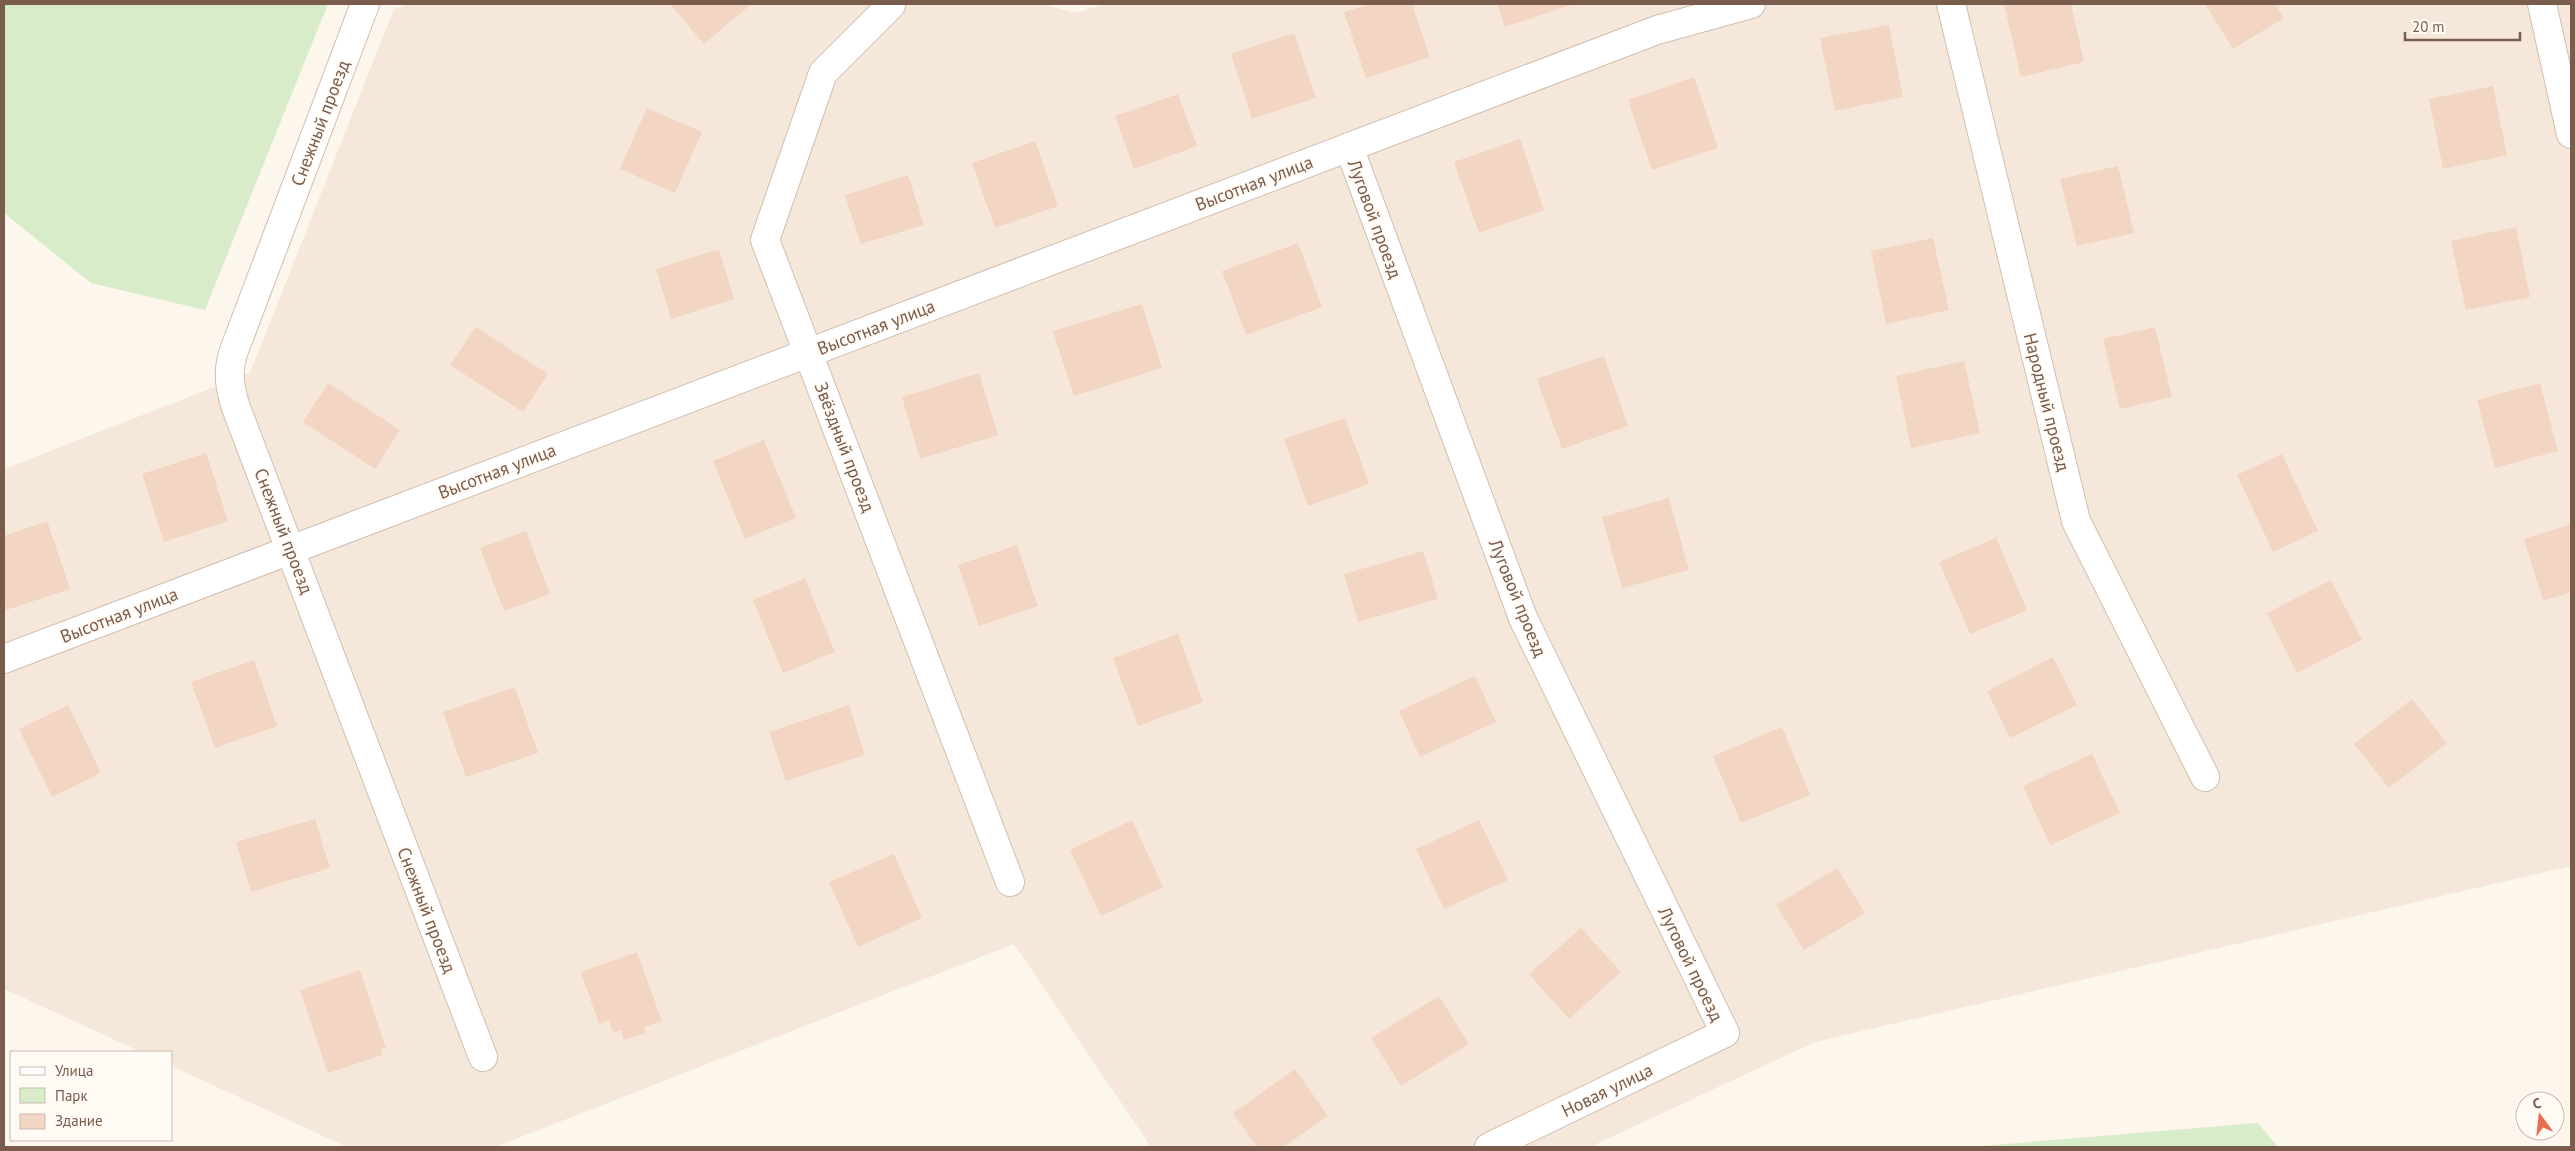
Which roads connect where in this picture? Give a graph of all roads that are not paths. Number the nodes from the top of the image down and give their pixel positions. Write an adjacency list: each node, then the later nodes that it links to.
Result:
1 (365, 4): 9 (street, Снежный проезд)
2 (891, 4): 8 (street, Звёздный проезд)
3 (1751, 4): 7 (street, Высотная улица)
4 (1951, 4): 11 (street, Народный проезд)
5 (2542, 4): 6 (street)
6 (2571, 134)
7 (1348, 147): 8 (street, Высотная улица); 13 (street, Луговой проезд)
8 (809, 352): 9 (street, Высотная улица); 12 (street, Звёздный проезд)
9 (291, 550): 10 (street, Высотная улица); 14 (street, Снежный проезд)
10 (4, 659)
11 (2205, 777)
12 (1010, 882)
13 (1725, 1032): 15 (street, Новая улица)
14 (483, 1057)
15 (1489, 1147)

